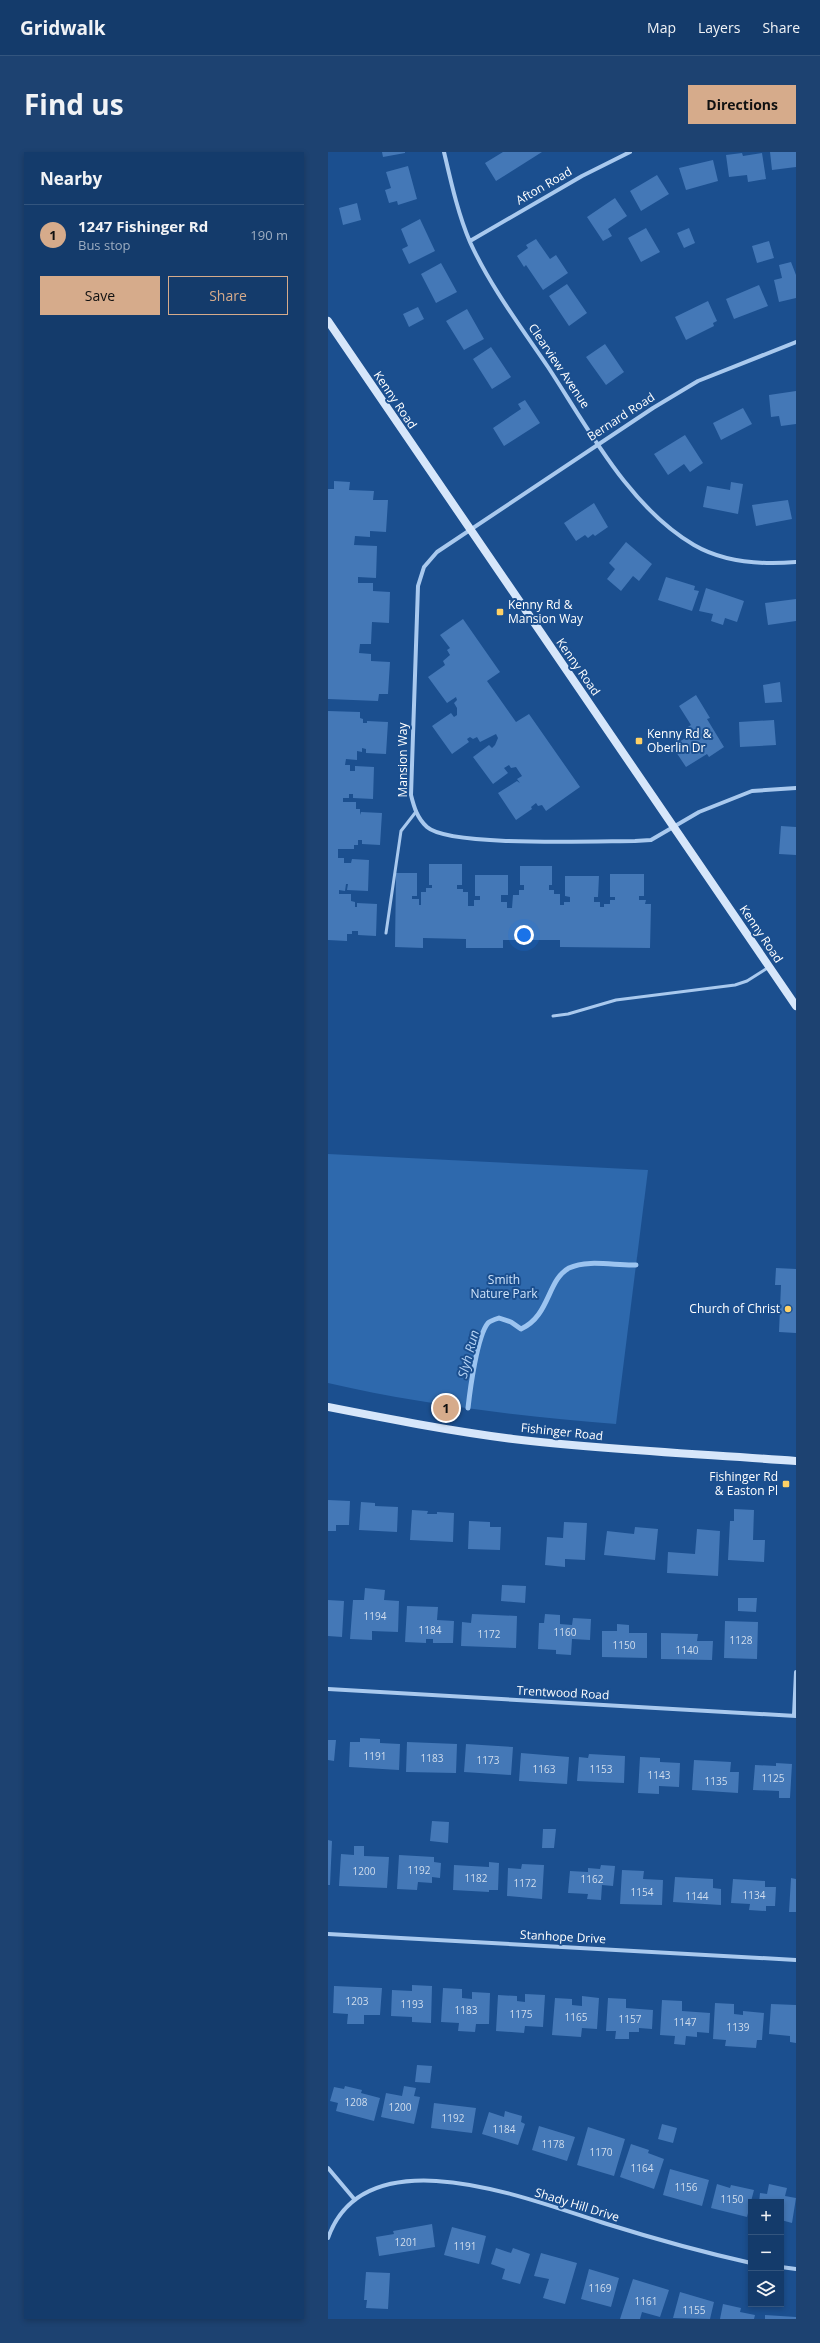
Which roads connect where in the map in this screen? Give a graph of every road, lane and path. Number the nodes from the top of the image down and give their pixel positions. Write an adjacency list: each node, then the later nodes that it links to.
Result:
1 (444, 152): 3 (street, Clearview Avenue)
2 (630, 152): 3 (street, Afton Road)
3 (470, 241): 6 (street, Clearview Avenue)
4 (328, 321): 7 (main road, Kenny Road)
5 (796, 342): 6 (street, Bernard Road)
6 (599, 444): 7 (street, Bernard Road); 8 (street, Clearview Avenue)
7 (469, 530): 10 (street, Mansion Way); 11 (main road, Kenny Road)
8 (796, 562)
9 (796, 788): 11 (street, Mansion Way)
10 (415, 812): 11 (street, Mansion Way); 12 (lane)
11 (674, 827): 13 (main road, Kenny Road)
12 (386, 933)
13 (769, 966): 14 (main road, Kenny Road); 15 (lane)
14 (796, 1006)
15 (553, 1016)
16 (328, 1407): 17 (main road, Fishinger Road)
17 (796, 1461)
18 (796, 1672): 20 (street)
19 (328, 1689): 20 (street, Trentwood Road)
20 (795, 1716)
21 (328, 1934): 22 (street, Stanhope Drive)
22 (796, 1960)
23 (328, 2168): 24 (street)
24 (355, 2200): 25 (street, Shady Hill Drive); 26 (street, Shady Hill Drive)
25 (328, 2238)
26 (748, 2262)
27 (784, 2268): 28 (street)
28 (796, 2269)

